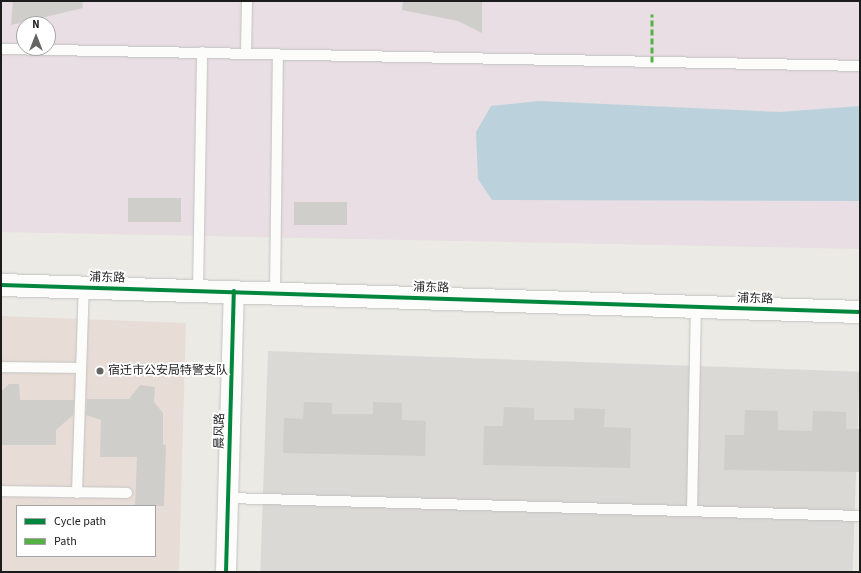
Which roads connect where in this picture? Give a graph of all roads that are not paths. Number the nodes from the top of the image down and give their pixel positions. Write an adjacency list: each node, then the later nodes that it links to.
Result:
1 (247, 1): 4 (lane)
2 (1, 49): 3 (lane)
3 (202, 52): 4 (lane); 9 (lane)
4 (246, 53): 5 (lane)
5 (278, 54): 6 (lane); 11 (lane)
6 (860, 66)
7 (1, 285): 8 (street, 浦东路)
8 (84, 287): 9 (street, 浦东路); 15 (lane)
9 (198, 290): 10 (street, 浦东路)
10 (234, 292): 11 (street, 浦东路); 19 (street, 晨风路)
11 (276, 293): 12 (street, 浦东路)
12 (696, 307): 13 (street, 浦东路); 20 (lane)
13 (860, 312)
14 (1, 367): 15 (lane)
15 (81, 368): 17 (lane)
16 (1, 491): 17 (lane)
17 (77, 493): 18 (lane)
18 (127, 493)
19 (228, 498): 20 (lane); 22 (street, 晨风路)
20 (692, 512): 21 (lane)
21 (860, 516)
22 (226, 572)

